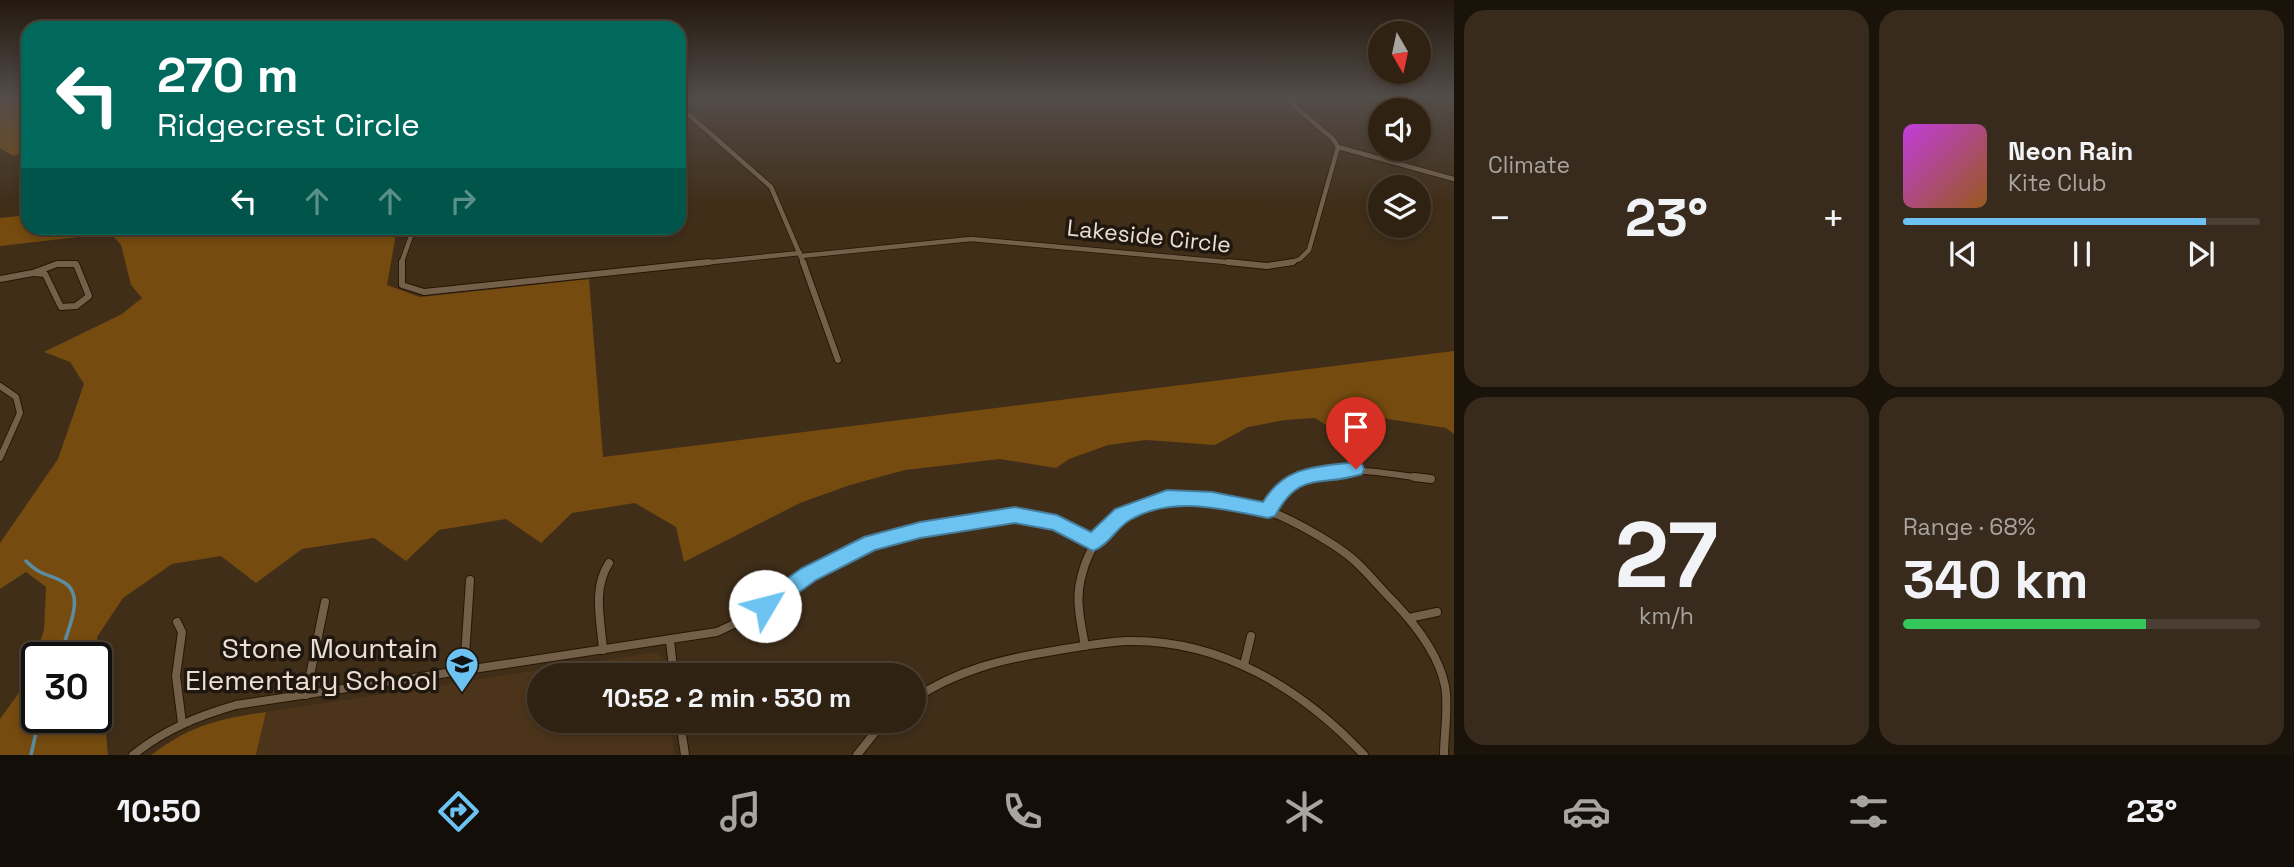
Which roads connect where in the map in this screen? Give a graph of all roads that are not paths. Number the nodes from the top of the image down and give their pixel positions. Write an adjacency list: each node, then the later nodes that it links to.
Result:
1 (709, 132): 6 (street)
2 (1325, 132): 3 (street)
3 (1338, 147): 4 (street); 6 (street, Lakeside Circle)
4 (1454, 179)
5 (411, 236): 6 (street, Lakeside Circle)
6 (801, 255): 9 (street)
7 (33, 273): 7 (street); 8 (street)
8 (0, 279)
9 (838, 360)
10 (0, 386): 11 (street)
11 (0, 458)
12 (1431, 479): 13 (street)
13 (1268, 511): 14 (street); 19 (street)
14 (1093, 543): 22 (street); 23 (street)
15 (609, 563): 24 (street)
16 (470, 580): 27 (street)
17 (325, 602): 29 (street)
18 (1437, 612): 19 (street)
19 (1409, 618): 37 (street)
20 (177, 622): 30 (street)
21 (1251, 636): 26 (street)
22 (670, 641): 24 (street); 25 (street)
23 (1085, 646): 26 (street); 28 (street)
24 (603, 650): 27 (street)
25 (673, 663)
26 (1244, 665): 36 (street)
27 (464, 671): 29 (street)
28 (926, 690)
29 (306, 695): 30 (street)
30 (181, 723): 33 (street)
31 (682, 733): 34 (street)
32 (874, 733): 35 (street)
33 (133, 755)
34 (685, 755)
35 (857, 755)
36 (1364, 755)
37 (1444, 755)

